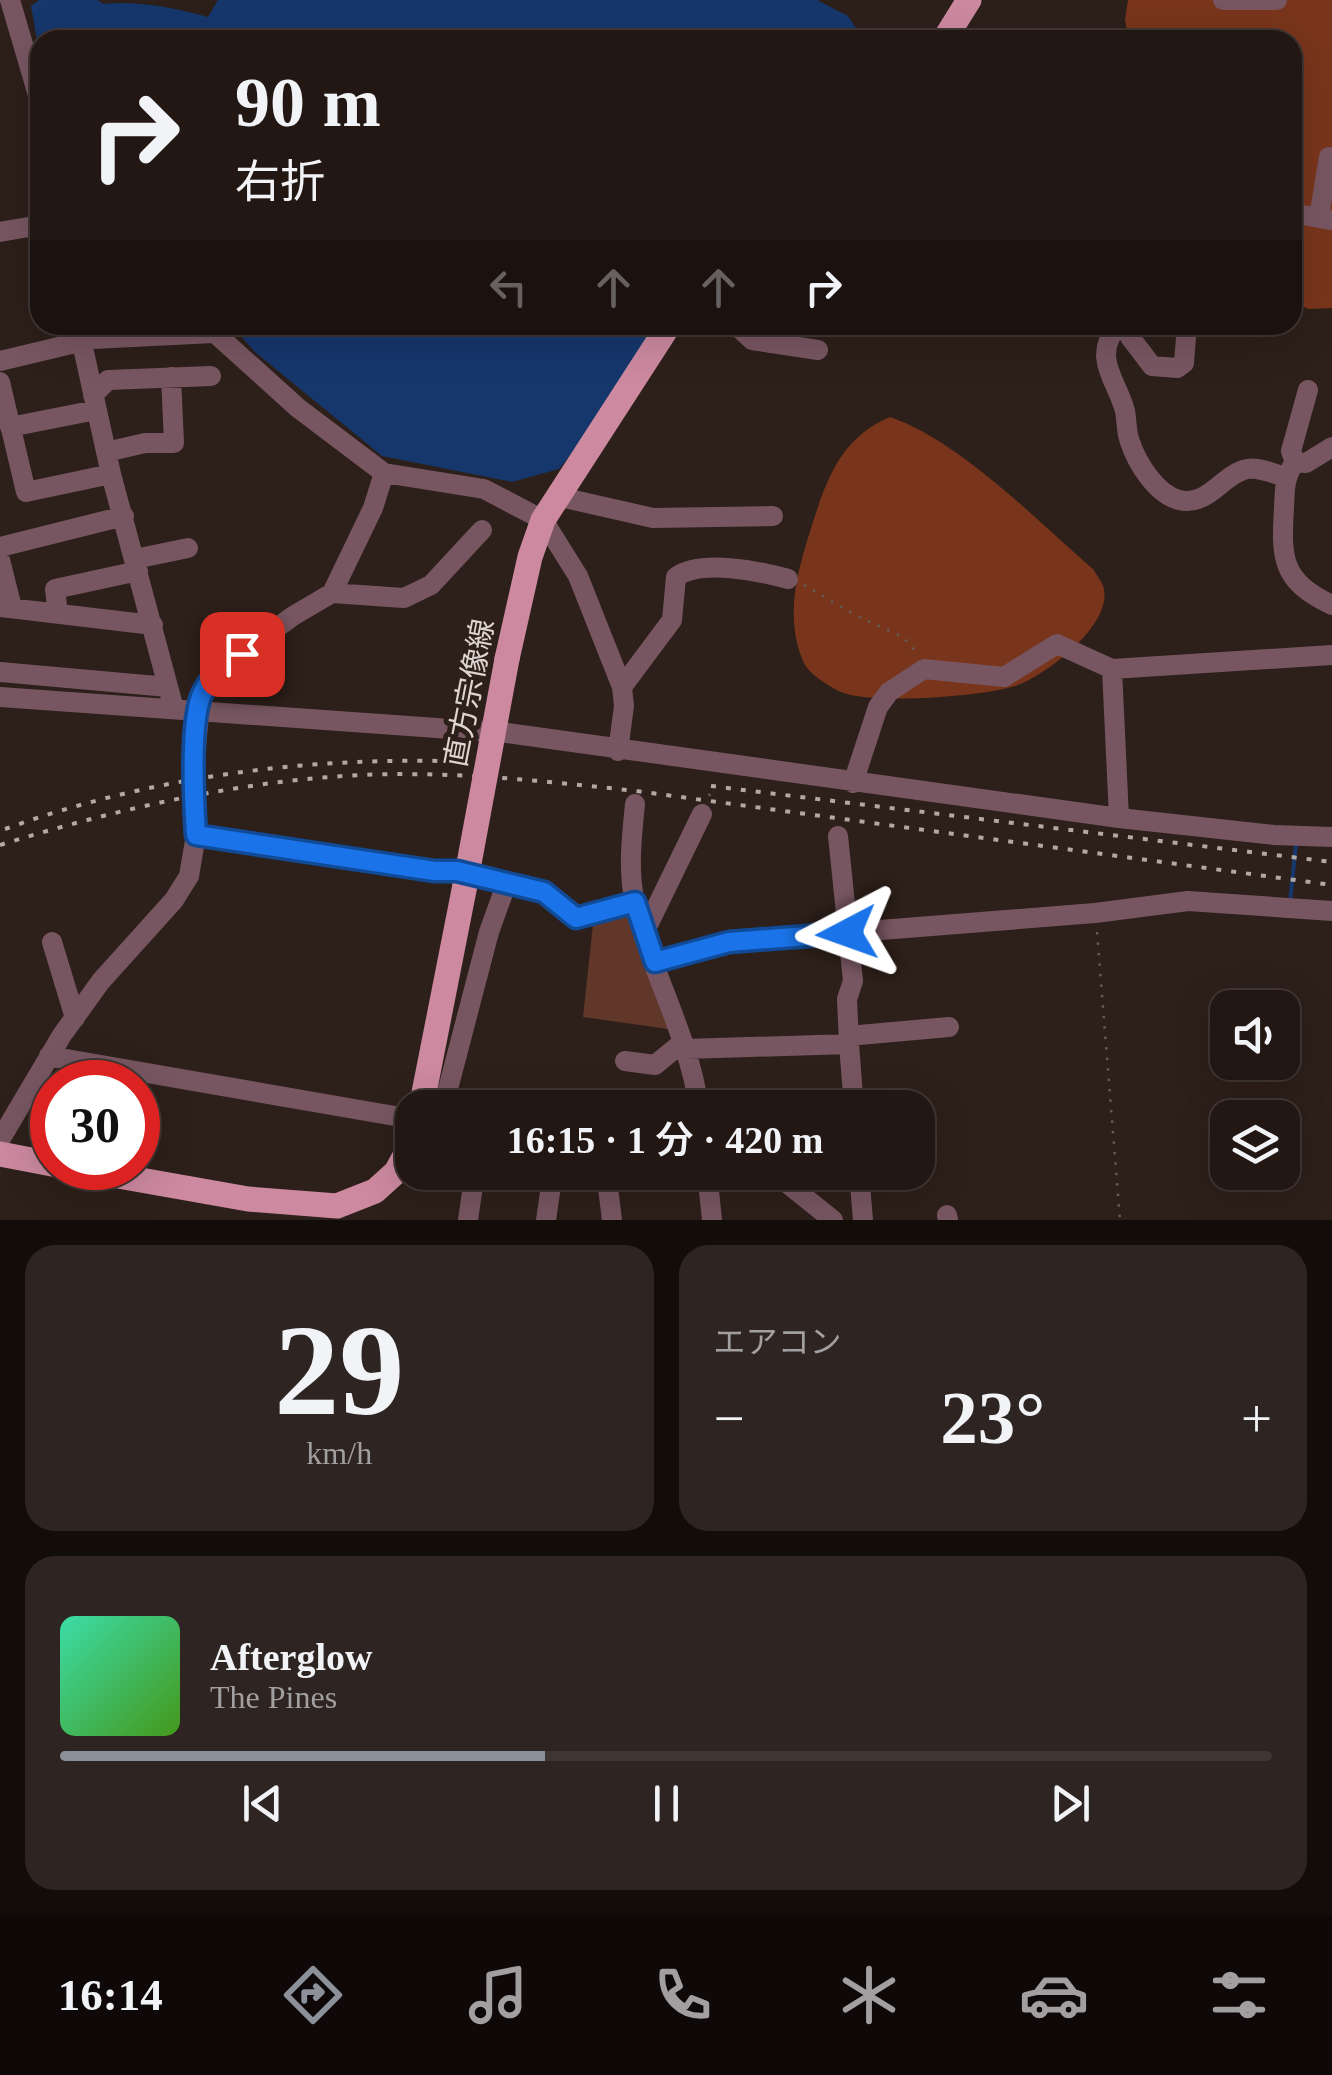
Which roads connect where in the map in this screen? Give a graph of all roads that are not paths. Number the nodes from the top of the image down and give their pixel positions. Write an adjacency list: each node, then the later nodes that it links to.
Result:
1 (969, 0): 5 (main road)
2 (1223, 0): 3 (street)
3 (1277, 0)
4 (15, 2): 6 (street)
5 (950, 30)
6 (30, 62)
7 (1329, 157): 8 (street)
8 (1326, 219)
9 (30, 227): 10 (street)
10 (0, 232)
11 (74, 335): 20 (street)
12 (80, 335): 25 (street)
13 (217, 335): 30 (street)
14 (662, 335): 32 (main road, 直方宗像線)
15 (747, 335): 19 (street)
16 (1113, 335): 29 (street)
17 (1130, 335): 18 (street)
18 (1186, 335)
19 (818, 350)
20 (0, 361)
21 (211, 376): 22 (street)
22 (171, 377): 25 (street); 28 (street)
23 (0, 382): 26 (street)
24 (1308, 390): 29 (street)
25 (95, 402): 26 (street); 28 (street)
26 (10, 428): 31 (street)
27 (1332, 448): 29 (street)
28 (106, 452): 31 (street)
29 (1290, 470): 43 (street)
30 (384, 473): 35 (street); 42 (street)
31 (111, 474): 33 (street)
32 (556, 496): 34 (street); 35 (main road, 直方宗像線)
33 (124, 516): 37 (street); 40 (street)
34 (773, 516)
35 (543, 520): 51 (street); 76 (main road, 直方宗像線, bridge)
36 (482, 530): 42 (street)
37 (0, 547)
38 (188, 548): 40 (street)
39 (0, 560): 44 (street)
40 (136, 565): 45 (street); 46 (street)
41 (788, 578): 51 (street)
42 (332, 593): 54 (street)
43 (1332, 605)
44 (6, 608): 45 (street)
45 (58, 614): 46 (street)
46 (153, 624): 50 (street)
47 (1332, 655): 48 (street)
48 (1112, 669): 56 (street); 59 (street)
49 (0, 672): 50 (street)
50 (168, 687): 53 (street)
51 (622, 687): 55 (street)
52 (0, 697): 53 (street)
53 (174, 709): 54 (street)
54 (198, 712): 55 (street); 60 (street)
55 (618, 751): 56 (street)
56 (853, 782): 59 (street)
57 (635, 804): 64 (street)
58 (702, 814): 66 (street)
59 (1119, 818): 62 (street)
60 (196, 835): 63 (street); 70 (street)
61 (838, 836): 67 (street)
62 (1332, 837)
63 (506, 885): 64 (street); 77 (street)
64 (635, 902): 66 (street)
65 (1332, 911): 67 (street)
66 (645, 931): 69 (street)
67 (847, 933): 69 (street); 72 (street)
68 (52, 942): 70 (street)
69 (655, 962): 73 (street)
70 (75, 1018): 74 (street)
71 (949, 1027): 72 (street)
72 (848, 1040): 73 (street); 79 (street)
73 (685, 1046): 75 (street); 78 (street)
74 (50, 1056): 80 (street); 81 (street)
75 (624, 1061)
76 (425, 1090)
77 (448, 1090)
78 (695, 1090)
79 (852, 1090)
80 (395, 1116)
81 (0, 1140)
82 (0, 1154): 83 (main road)
83 (30, 1160)
84 (395, 1173): 92 (main road)
85 (160, 1183): 92 (main road)
86 (472, 1190): 93 (street)
87 (550, 1190): 94 (street)
88 (608, 1190): 95 (street)
89 (708, 1190): 96 (street)
90 (795, 1190): 97 (street)
91 (861, 1190): 98 (street)
92 (346, 1212)
93 (468, 1220)
94 (546, 1220)
95 (612, 1220)
96 (712, 1220)
97 (833, 1220)
98 (863, 1220)

